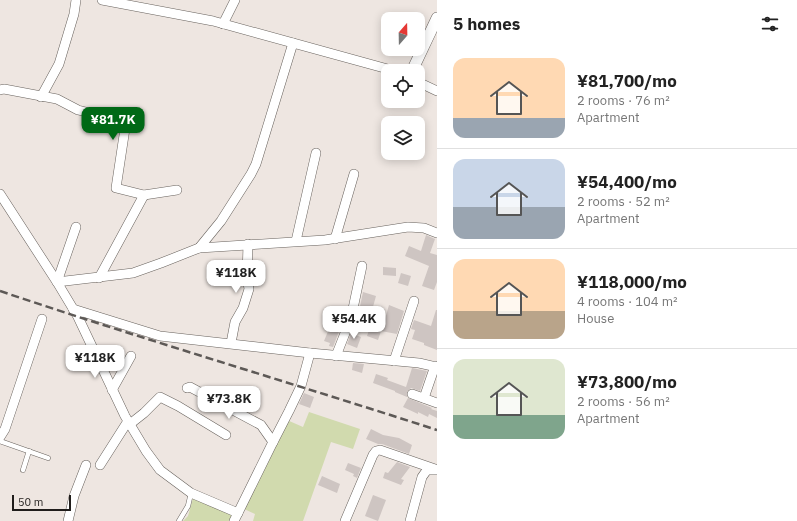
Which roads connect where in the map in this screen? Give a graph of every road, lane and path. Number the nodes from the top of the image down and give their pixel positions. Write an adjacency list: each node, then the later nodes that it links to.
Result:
1 (76, 0): 12 (street)
2 (102, 0): 5 (street)
3 (235, 0): 5 (street)
4 (437, 18): 7 (street)
5 (223, 24): 6 (street)
6 (293, 43): 8 (street); 23 (street)
7 (415, 64)
8 (381, 67)
9 (425, 85): 11 (street)
10 (0, 90): 12 (street)
11 (437, 91)
12 (42, 97): 17 (street)
13 (316, 153): 21 (street)
14 (354, 174): 20 (street)
15 (177, 190): 17 (street)
16 (0, 194): 26 (street)
17 (144, 195): 25 (street)
18 (76, 227): 26 (street)
19 (437, 233): 20 (street)
20 (335, 239): 21 (street)
21 (296, 241): 22 (street)
22 (248, 244): 23 (street); 30 (street)
23 (199, 248): 25 (street)
24 (362, 266): 33 (street)
25 (99, 278): 26 (street)
26 (57, 282): 28 (street)
27 (414, 301): 34 (street)
28 (73, 309): 30 (street); 37 (street)
29 (42, 319): 43 (street)
30 (231, 343): 31 (street)
31 (310, 353): 33 (street); 45 (street)
32 (131, 356): 37 (street)
33 (336, 356): 34 (street)
34 (394, 361): 35 (street)
35 (436, 367): 39 (street)
36 (187, 388): 45 (street)
37 (112, 390): 41 (street)
38 (412, 394): 39 (street)
39 (424, 398): 40 (street)
40 (437, 403)
41 (129, 423): 42 (street); 49 (street); 52 (street)
42 (226, 435)
43 (0, 437)
44 (0, 441): 46 (lane)
45 (273, 442): 53 (street)
46 (29, 451): 47 (lane); 50 (lane)
47 (48, 458)
48 (86, 465): 54 (street)
49 (100, 465)
50 (24, 470)
51 (436, 470): 56 (street); 57 (street)
52 (191, 493): 53 (street); 55 (lane)
53 (236, 517)
54 (68, 521)
55 (179, 521)
56 (345, 521)
57 (410, 521)

